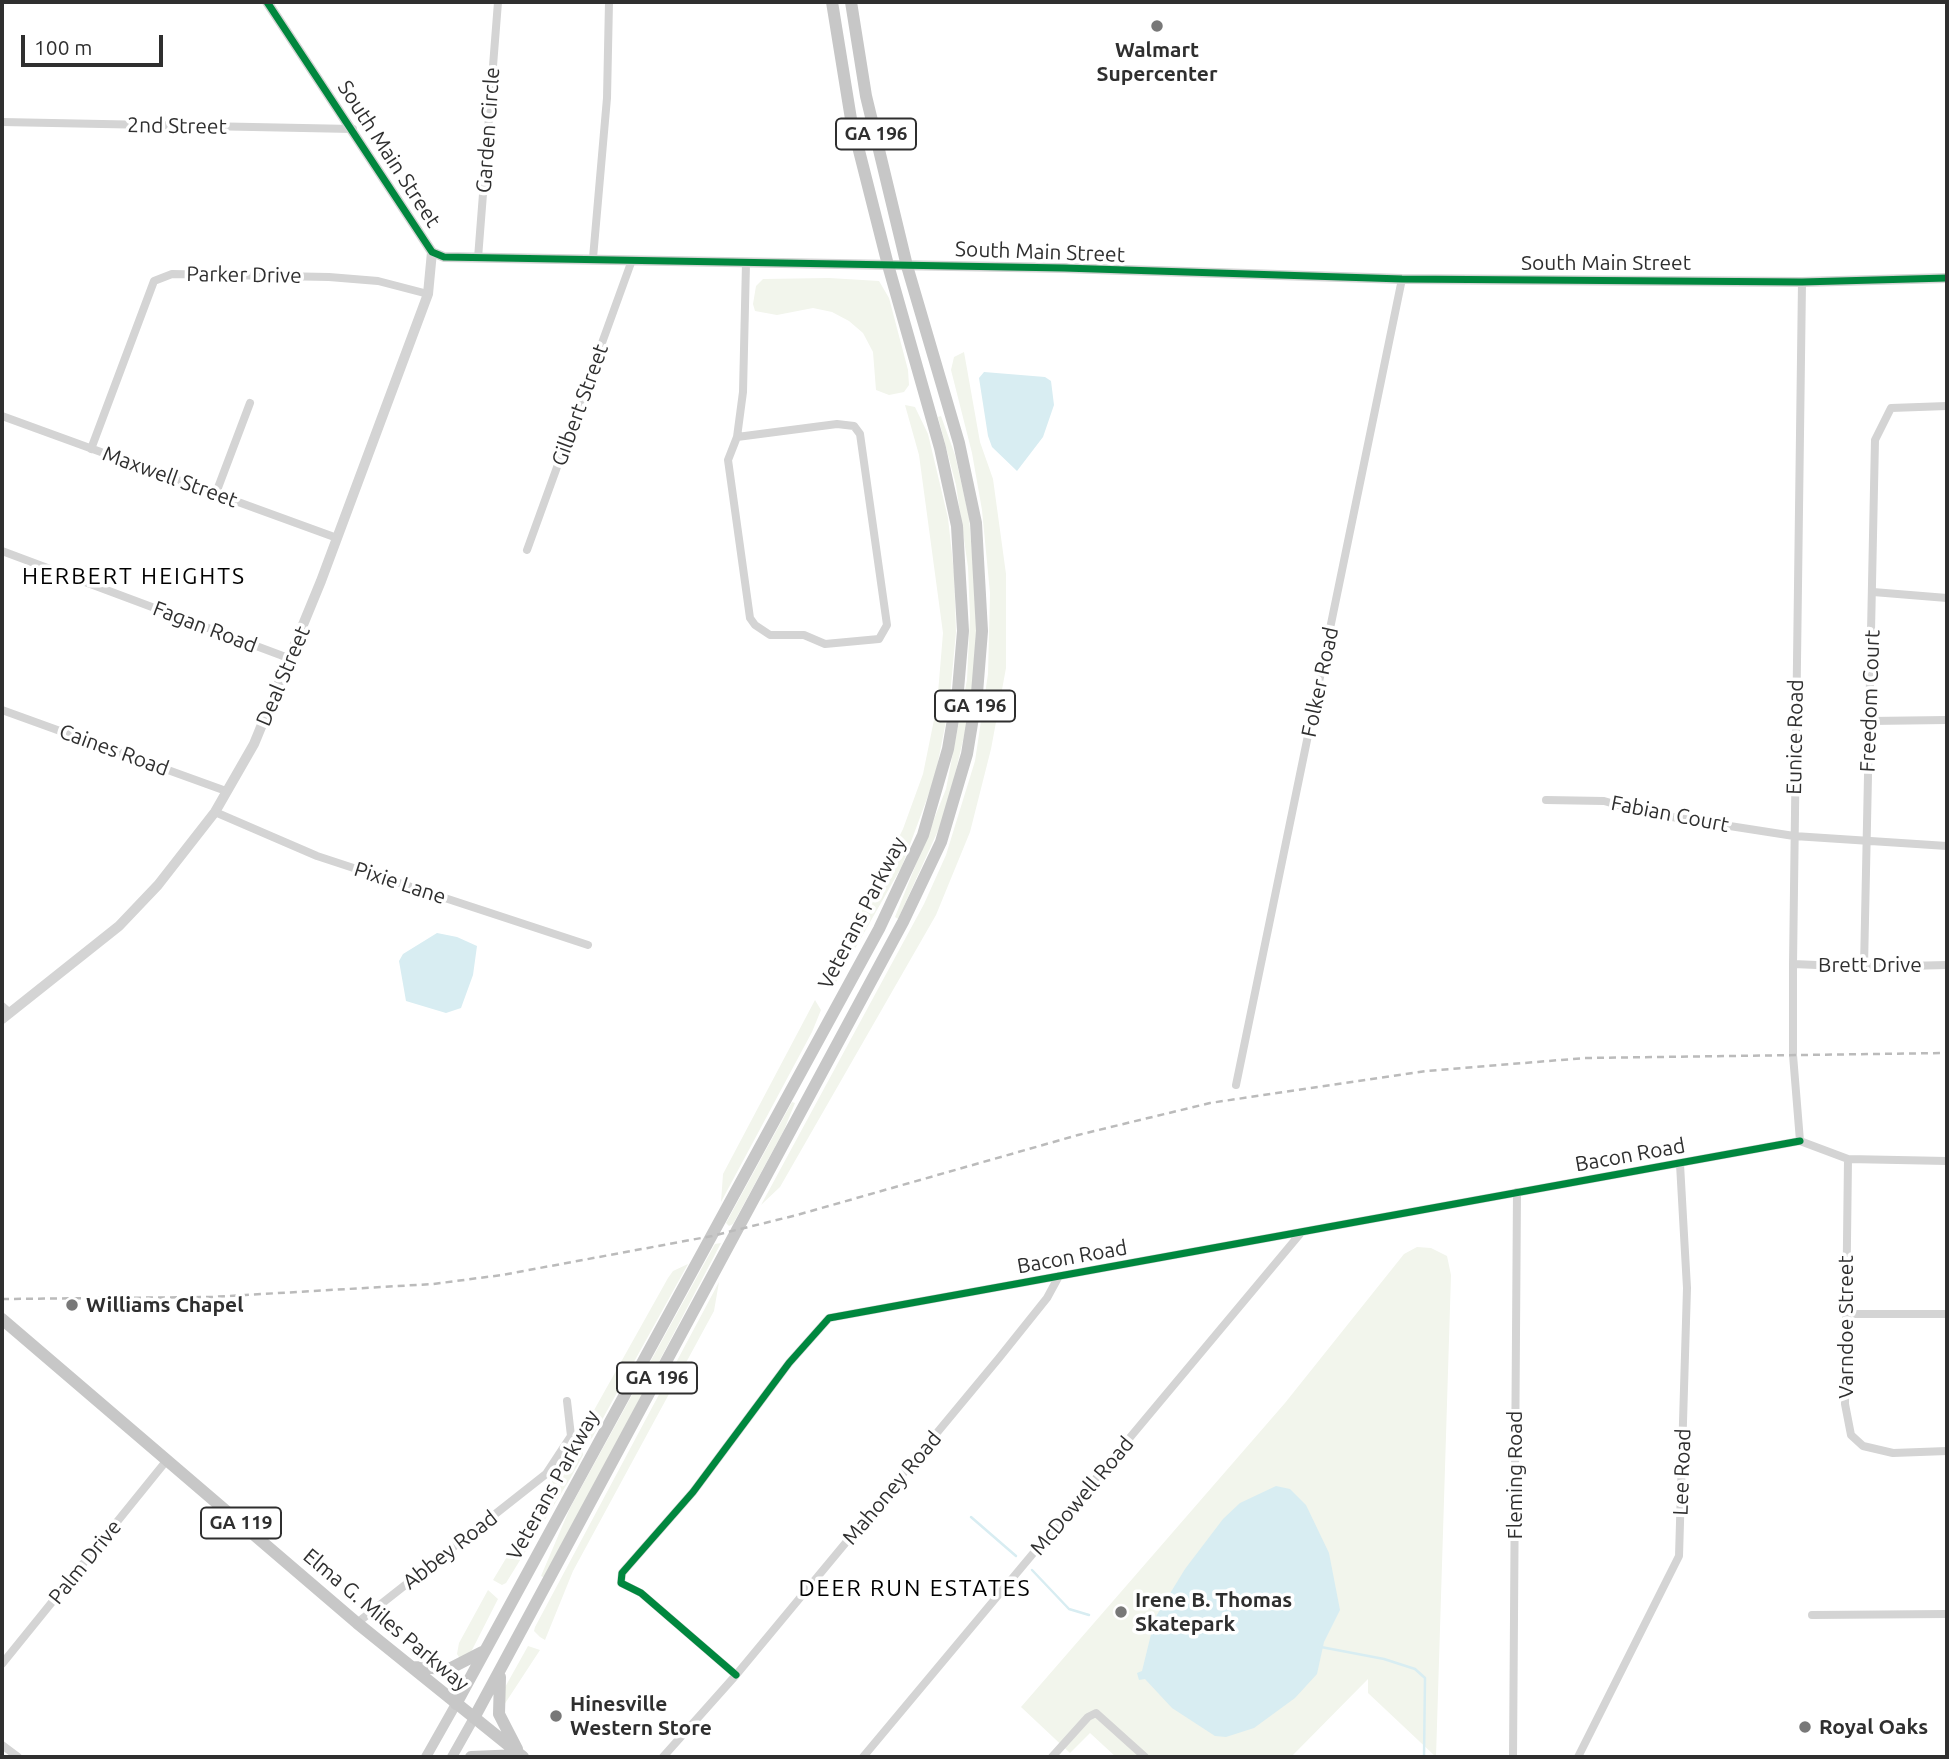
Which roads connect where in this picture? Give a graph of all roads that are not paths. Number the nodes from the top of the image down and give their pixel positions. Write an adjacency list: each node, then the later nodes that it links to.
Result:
1 (267, 2): 7 (street, South Main Street)
2 (498, 2): 9 (street, Garden Circle)
3 (609, 2): 10 (street)
4 (832, 2): 13 (main road, Veterans Parkway / GA 196)
5 (851, 2): 14 (main road, Veterans Parkway / GA 196)
6 (2, 122): 7 (street, 2nd Street)
7 (353, 130): 8 (street, South Main Street)
8 (432, 252): 9 (street, South Main Street); 18 (street, Deal Street)
9 (478, 258): 10 (street, South Main Street)
10 (593, 258): 11 (street, South Main Street)
11 (632, 260): 12 (street, South Main Street); 26 (street, Gilbert Street)
12 (746, 263): 13 (street, South Main Street); 22 (street)
13 (888, 265): 14 (street, South Main Street); 62 (main road, Veterans Parkway / GA 196)
14 (907, 265): 16 (street, South Main Street); 65 (main road, Veterans Parkway / GA 196)
15 (1947, 278): 17 (street, South Main Street)
16 (1402, 279): 17 (street, South Main Street); 45 (street, Folker Road)
17 (1802, 282): 37 (street, Eunice Road)
18 (428, 294): 23 (street, Parker Drive); 25 (street, Deal Street)
19 (250, 403): 24 (street)
20 (1947, 407): 28 (street, Freedom Court)
21 (2, 416): 23 (street, Maxwell Street)
22 (737, 437): 22 (street)
23 (91, 449): 24 (street, Maxwell Street)
24 (216, 493): 25 (street, Maxwell Street)
25 (337, 538): 30 (street, Deal Street)
26 (527, 550)
27 (2, 551): 30 (street, Fagan Road)
28 (1873, 592): 29 (street); 33 (street, Freedom Court)
29 (1947, 598)
30 (291, 659): 34 (street, Deal Street)
31 (2, 710): 34 (street, Caines Road)
32 (1947, 720): 33 (street)
33 (1870, 721): 38 (street, Freedom Court)
34 (226, 791): 36 (street, Deal Street)
35 (1546, 800): 37 (street, Fabian Court)
36 (215, 812): 40 (street, Pixie Lane); 44 (street, Deal Street)
37 (1794, 836): 38 (street, Fabian Court); 41 (street, Eunice Road)
38 (1865, 841): 39 (street, Fabian Court); 43 (street, Freedom Court)
39 (1947, 846)
40 (588, 944)
41 (1793, 964): 43 (street, Brett Drive); 46 (street, Eunice Road)
42 (1947, 965): 43 (street, Brett Drive)
43 (1864, 967)
44 (5, 1013)
45 (1236, 1085)
46 (1800, 1142): 47 (street); 49 (street, Bacon Road)
47 (1848, 1159): 48 (street); 53 (street, Varndoe Street)
48 (1947, 1161)
49 (1680, 1164): 50 (street, Bacon Road); 80 (street, Lee Road)
50 (1517, 1192): 51 (street, Bacon Road); 79 (street, Fleming Road)
51 (1300, 1234): 52 (street, Bacon Road); 76 (street, McDowell Road)
52 (1059, 1276): 66 (street, Mahoney Road); 66 (street, Bacon Road)
53 (1846, 1314): 54 (street); 57 (street, Varndoe Street)
54 (1947, 1314)
55 (2, 1319): 58 (main road, Elma G. Miles Parkway / GA 119)
56 (567, 1401): 61 (street, Abbey Road)
57 (1947, 1451)
58 (167, 1460): 61 (main road, Elma G. Miles Parkway / GA 119); 63 (street, Palm Drive)
59 (1947, 1614): 60 (street)
60 (1812, 1615)
61 (357, 1623): 64 (main road, Elma G. Miles Parkway / GA 119)
62 (485, 1650): 64 (main road); 67 (main road, Veterans Parkway / GA 196)
63 (2, 1664)
64 (411, 1667): 67 (main road, Elma G. Miles Parkway / GA 119)
65 (501, 1668): 68 (main road, Veterans Parkway); 70 (main road, GA 196)
66 (736, 1675): 75 (street, Mahoney Road)
67 (456, 1704): 68 (main road, Elma G. Miles Parkway / GA 119); 72 (main road, Veterans Parkway)
68 (474, 1718): 70 (main road, Elma G. Miles Parkway / GA 119); 73 (main road, Veterans Parkway)
69 (2, 1745): 71 (street)
70 (522, 1756): 74 (main road)
71 (18, 1757)
72 (426, 1757)
73 (452, 1757)
74 (471, 1757)
75 (663, 1757)
76 (863, 1757)
77 (1052, 1757): 78 (street)
78 (1145, 1757)
79 (1513, 1757)
80 (1578, 1757)

